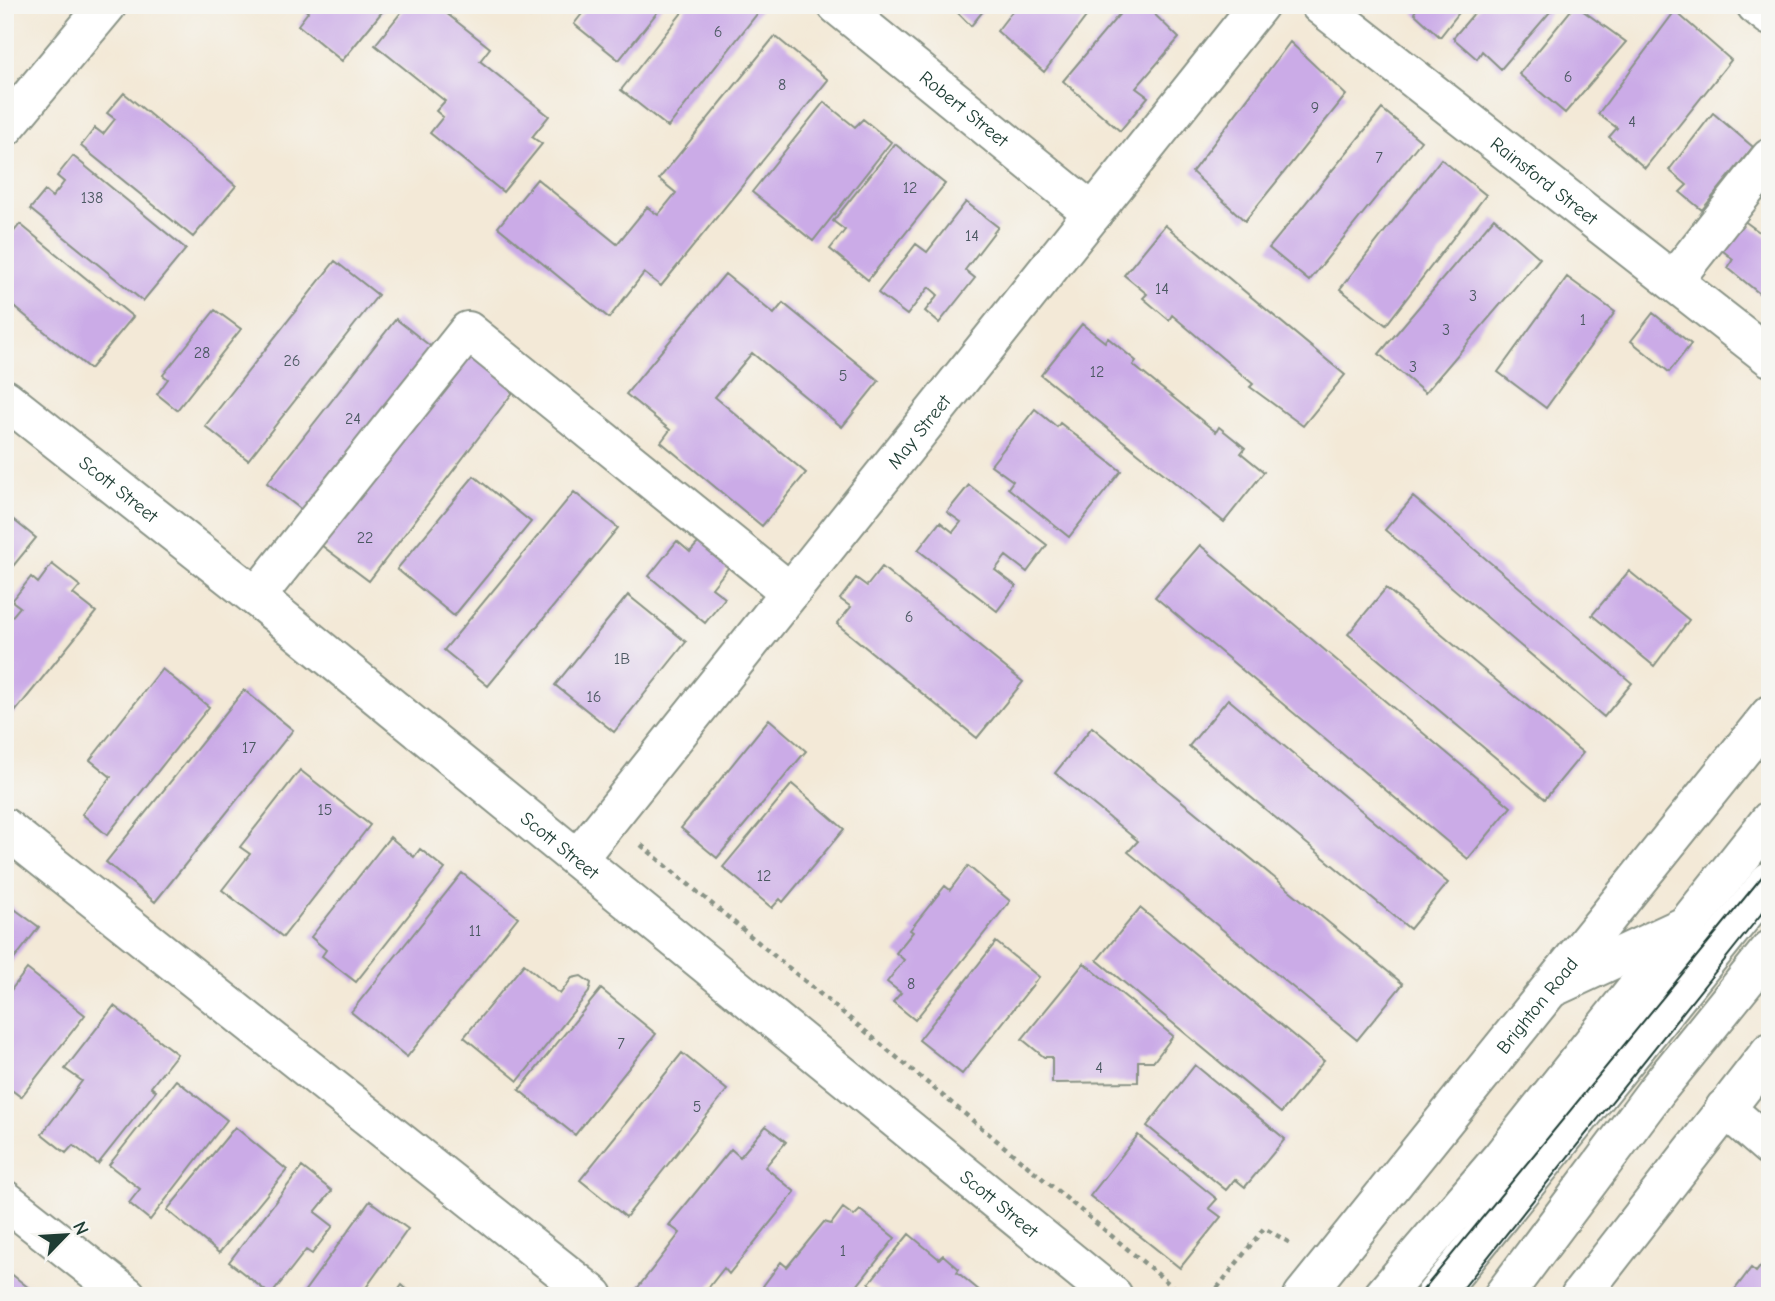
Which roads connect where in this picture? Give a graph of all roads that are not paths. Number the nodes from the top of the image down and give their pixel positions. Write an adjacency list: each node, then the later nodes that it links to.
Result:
1 (107, 5): 7 (main road)
2 (837, 5): 9 (main road, Robert Street)
3 (1259, 5): 9 (main road, May Street)
4 (1320, 5): 10 (main road, Rainsford Street)
5 (1756, 5): 6 (main road)
6 (1770, 16)
7 (5, 127)
8 (1770, 158): 10 (main road)
9 (1093, 213): 13 (main road, May Street)
10 (1673, 281): 11 (main road, Rainsford Street)
11 (1770, 357)
12 (6, 399): 14 (main road, Scott Street)
13 (790, 592): 14 (main road); 18 (main road, May Street)
14 (256, 597): 18 (main road, Scott Street)
15 (1770, 715): 22 (main road, Brighton Road)
16 (1770, 820): 20 (main road)
17 (5, 828): 28 (main road)
18 (578, 858): 29 (main road, Scott Street)
19 (1770, 881): 32 (main road)
20 (1687, 925): 22 (main road); 31 (main road)
21 (1770, 950): 33 (main road)
22 (1548, 990): 30 (main road, Brighton Road)
23 (1770, 1052): 24 (main road)
24 (1725, 1108): 25 (main road); 34 (main road)
25 (1770, 1146)
26 (5, 1200): 27 (main road)
27 (127, 1296)
28 (594, 1296)
29 (1113, 1296)
30 (1303, 1296)
31 (1382, 1296)
32 (1435, 1296)
33 (1503, 1296)
34 (1580, 1296)

